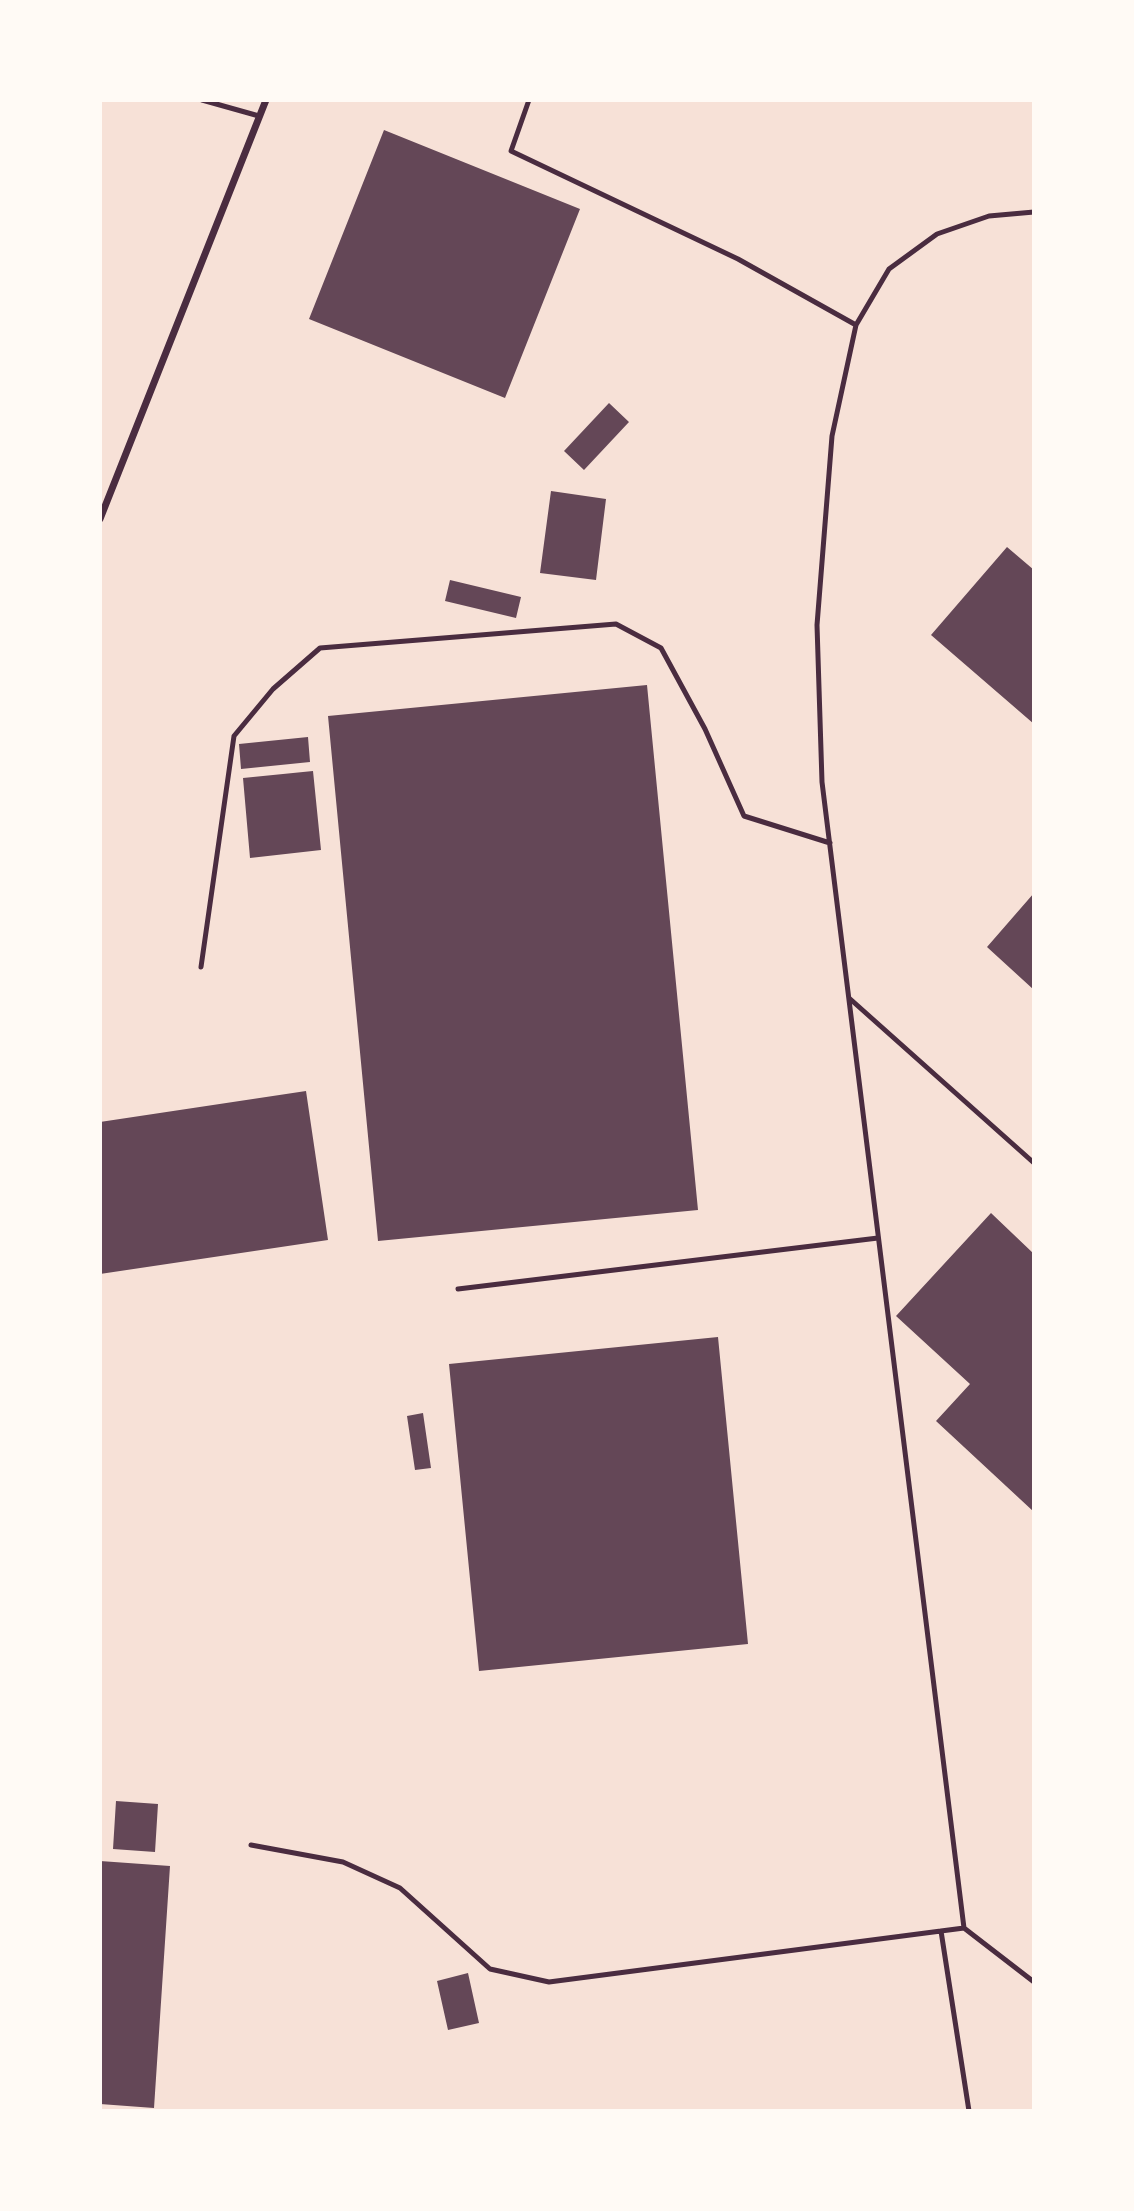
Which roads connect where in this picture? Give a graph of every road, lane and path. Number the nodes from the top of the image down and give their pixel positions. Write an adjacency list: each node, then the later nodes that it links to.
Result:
1 (202, 100): 4 (lane)
2 (266, 100): 4 (street)
3 (529, 100): 6 (lane)
4 (259, 116): 7 (street)
5 (1034, 212): 6 (lane)
6 (856, 325): 8 (lane)
7 (100, 519)
8 (830, 844): 9 (lane); 10 (lane)
9 (201, 967)
10 (849, 998): 11 (lane); 12 (lane)
11 (1034, 1163)
12 (878, 1238): 13 (lane); 15 (lane)
13 (458, 1289)
14 (251, 1845): 16 (lane)
15 (964, 1928): 16 (lane); 17 (lane)
16 (941, 1931): 18 (lane)
17 (1034, 1982)
18 (969, 2111)

